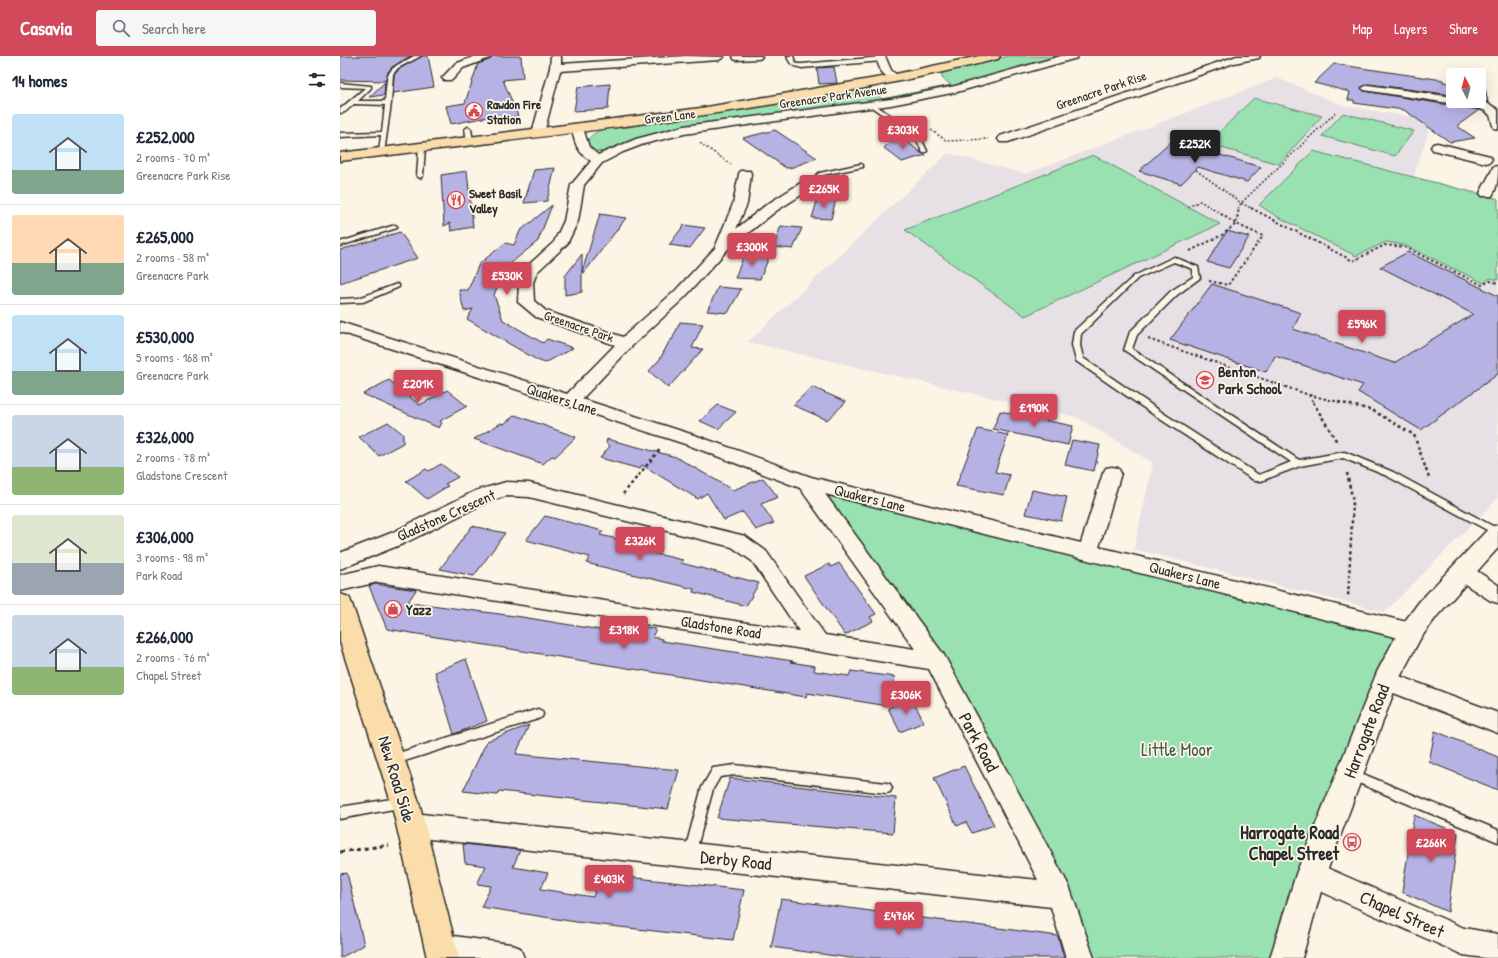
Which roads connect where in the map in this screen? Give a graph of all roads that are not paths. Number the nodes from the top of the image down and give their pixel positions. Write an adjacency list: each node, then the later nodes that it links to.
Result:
1 (418, 56): 20 (lane)
2 (486, 56): 14 (street)
3 (556, 56): 13 (street)
4 (736, 56): 10 (lane)
5 (790, 56): 11 (lane)
6 (994, 56): 15 (main road, Green Lane)
7 (1073, 56): 21 (street, Greenacre Park Avenue)
8 (1255, 56): 12 (street, Greenacre Park Rise)
9 (719, 57): 13 (street)
10 (759, 57)
11 (881, 58): 15 (street)
12 (1227, 58): 29 (street, Greenacre Park Rise)
13 (555, 68): 26 (street)
14 (448, 78)
15 (895, 79): 25 (main road, Green Lane)
16 (340, 85): 19 (lane)
17 (1368, 88): 18 (street)
18 (1446, 99)
19 (353, 102): 20 (lane); 23 (lane)
20 (388, 103): 27 (lane)
21 (872, 105): 32 (lane); 36 (street, Greenacre Park Avenue)
22 (1486, 108): 24 (street)
23 (340, 111)
24 (1498, 125)
25 (578, 128): 26 (main road, Green Lane); 36 (street)
26 (538, 132): 30 (main road, Green Lane)
27 (384, 133): 28 (lane); 33 (lane)
28 (340, 135)
29 (1004, 139)
30 (422, 147): 33 (main road, Green Lane); 40 (lane)
31 (1437, 147): 35 (street)
32 (924, 151)
33 (382, 152): 34 (main road, Green Lane)
34 (341, 157)
35 (1492, 158): 38 (street)
36 (598, 160): 49 (street, Greenacre Park)
37 (861, 166): 41 (lane)
38 (1498, 169): 42 (street)
39 (741, 171): 45 (street, Greenacre Park)
40 (420, 176)
41 (812, 182): 45 (street, Greenacre Park)
42 (1487, 193)
43 (395, 227): 44 (lane)
44 (340, 244)
45 (721, 249): 49 (street, Greenacre Park)
46 (397, 286): 47 (lane)
47 (340, 301)
48 (340, 327): 50 (street, Quakers Lane)
49 (626, 343): 50 (street, Greenacre Park)
50 (569, 402): 53 (street, Quakers Lane)
51 (1298, 463): 51 (lane); 54 (lane)
52 (1112, 473): 55 (street)
53 (807, 483): 55 (street, Quakers Lane); 63 (street, Park Road)
54 (1498, 533): 57 (main road, Harrogate Road)
55 (1088, 551): 61 (street, Quakers Lane)
56 (340, 561): 62 (street, Gladstone Crescent)
57 (1461, 571): 59 (street); 61 (main road, Harrogate Road)
58 (340, 583): 62 (street, Gladstone Road)
59 (1498, 595)
60 (340, 604): 67 (main road, New Road Side)
61 (1411, 632): 64 (main road, Harrogate Road)
62 (818, 642): 63 (street, Gladstone Road)
63 (936, 660): 75 (street, Park Road)
64 (1386, 680): 66 (street); 68 (main road, Harrogate Road)
65 (538, 714): 67 (lane)
66 (1498, 723)
67 (391, 760): 71 (main road, New Road Side)
68 (1350, 773): 72 (lane); 74 (main road, Harrogate Road)
69 (886, 788): 73 (lane)
70 (340, 812): 71 (lane)
71 (411, 823): 73 (street, Derby Road); 77 (main road, New Road Side)
72 (1498, 836)
73 (689, 855): 75 (street, Derby Road)
74 (1311, 874): 76 (street, Chapel Street); 80 (main road, Harrogate Road)
75 (1060, 895): 79 (street, Park Road)
76 (1497, 942)
77 (441, 953): 78 (street)
78 (510, 958)
79 (1080, 958)
80 (1286, 958)

